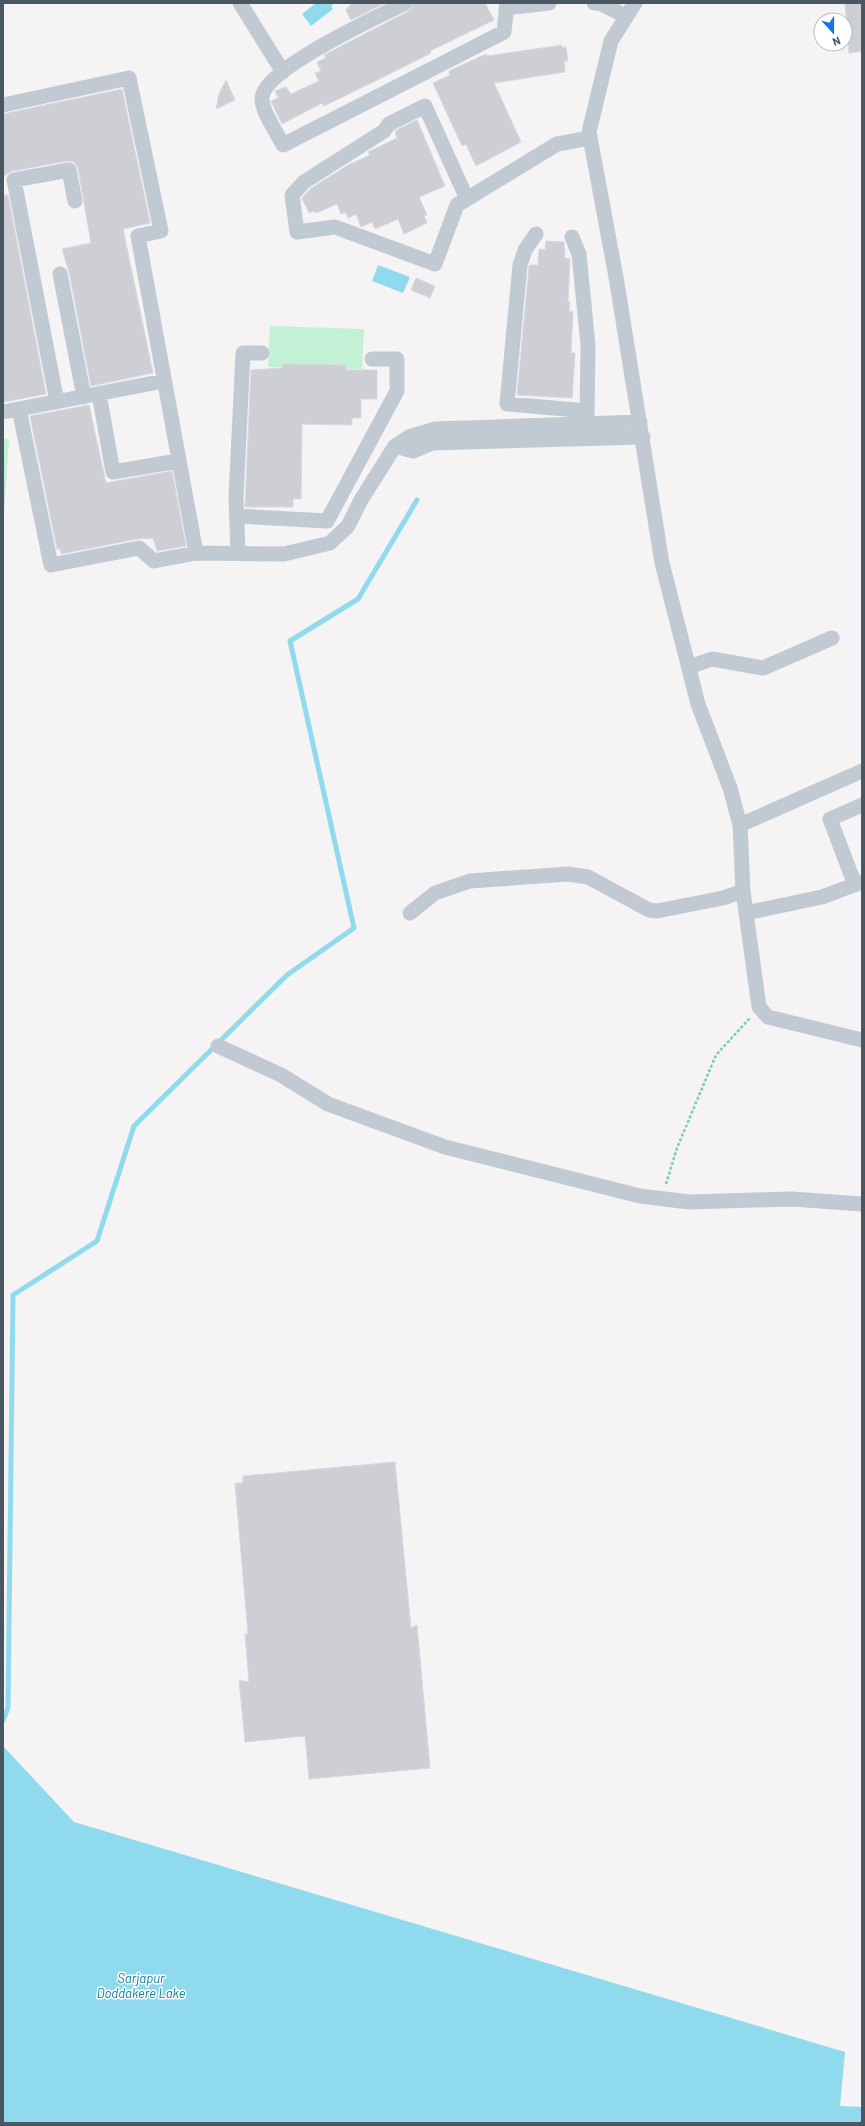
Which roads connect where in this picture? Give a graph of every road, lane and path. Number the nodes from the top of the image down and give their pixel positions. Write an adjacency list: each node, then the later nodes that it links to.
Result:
1 (240, 3): 8 (street)
2 (405, 3): 8 (street)
3 (549, 3): 6 (street)
4 (594, 3): 7 (street)
5 (635, 3): 7 (street)
6 (506, 6): 8 (street)
7 (626, 16): 10 (street)
8 (283, 72)
9 (3, 105): 18 (street)
10 (590, 138): 11 (street); 25 (street)
11 (467, 199): 11 (street)
12 (75, 201): 21 (street)
13 (536, 234): 24 (street)
14 (572, 237): 24 (street)
15 (60, 274): 20 (street)
16 (262, 353): 29 (street)
17 (372, 359): 29 (street)
18 (164, 381): 19 (street); 28 (street)
19 (99, 394): 20 (street); 28 (street)
20 (84, 397): 21 (street)
21 (58, 402): 22 (street)
22 (19, 409): 23 (street); 30 (street)
23 (3, 412)
24 (587, 417): 25 (street); 27 (street)
25 (640, 422): 26 (street)
26 (643, 437): 27 (street); 33 (street)
27 (395, 446): 31 (street)
28 (178, 461): 30 (street)
29 (237, 516): 31 (street)
30 (196, 553): 31 (street)
31 (238, 553)
32 (832, 638): 33 (street)
33 (689, 667): 36 (street)
34 (862, 772): 36 (street)
35 (862, 806): 37 (street)
36 (740, 825): 38 (street)
37 (858, 884): 39 (street)
38 (743, 891): 39 (street); 40 (street)
39 (746, 913): 41 (street)
40 (410, 914)
41 (759, 1007): 42 (street); 44 (path)
42 (862, 1040)
43 (218, 1046): 44 (street)
44 (662, 1198): 45 (street)
45 (862, 1204)

